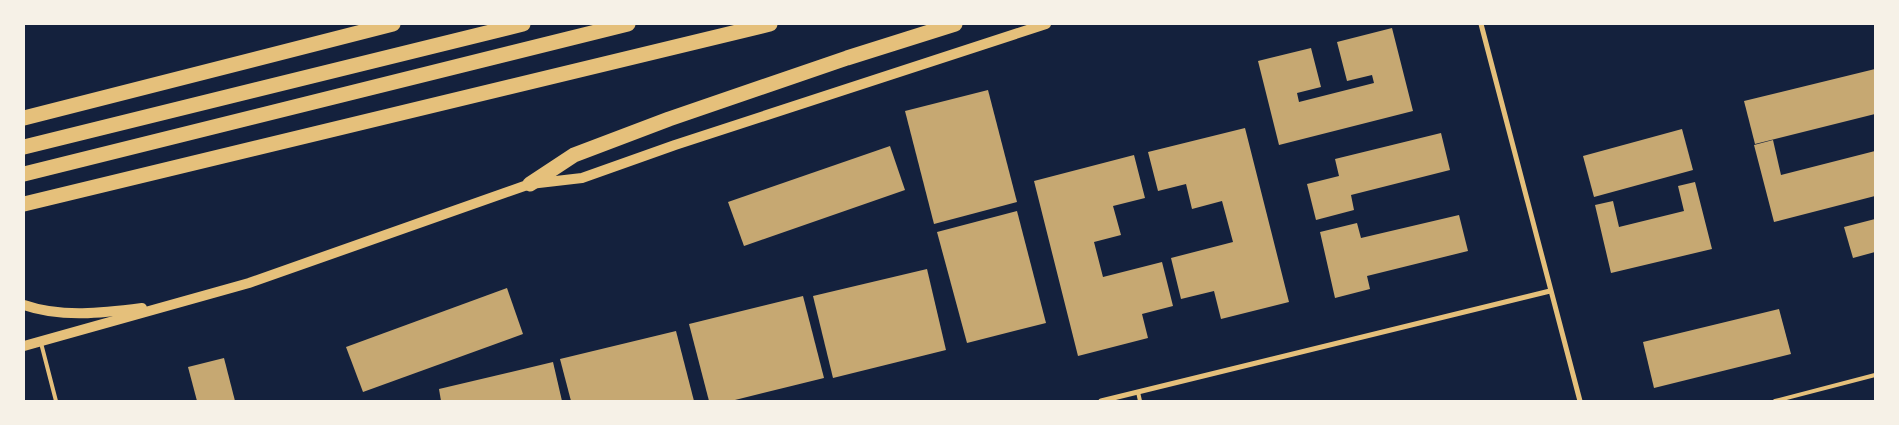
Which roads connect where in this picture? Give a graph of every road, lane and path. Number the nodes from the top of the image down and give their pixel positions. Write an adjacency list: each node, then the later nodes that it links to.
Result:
1 (393, 24): 8 (highway)
2 (523, 24): 9 (highway)
3 (628, 24): 10 (highway)
4 (770, 24): 12 (highway)
5 (955, 24): 11 (highway)
6 (1046, 24): 11 (main road)
7 (1481, 24): 13 (street)
8 (24, 118)
9 (24, 148)
10 (24, 174)
11 (530, 184): 14 (main road)
12 (24, 204)
13 (1550, 291): 19 (street); 23 (street)
14 (179, 304): 15 (main road); 16 (main road)
15 (24, 305)
16 (40, 341): 17 (main road); 20 (lane)
17 (24, 346)
18 (1875, 375): 24 (lane)
19 (1138, 392): 21 (street); 22 (lane)
20 (54, 401)
21 (1101, 401)
22 (1140, 401)
23 (1580, 401)
24 (1776, 401)

